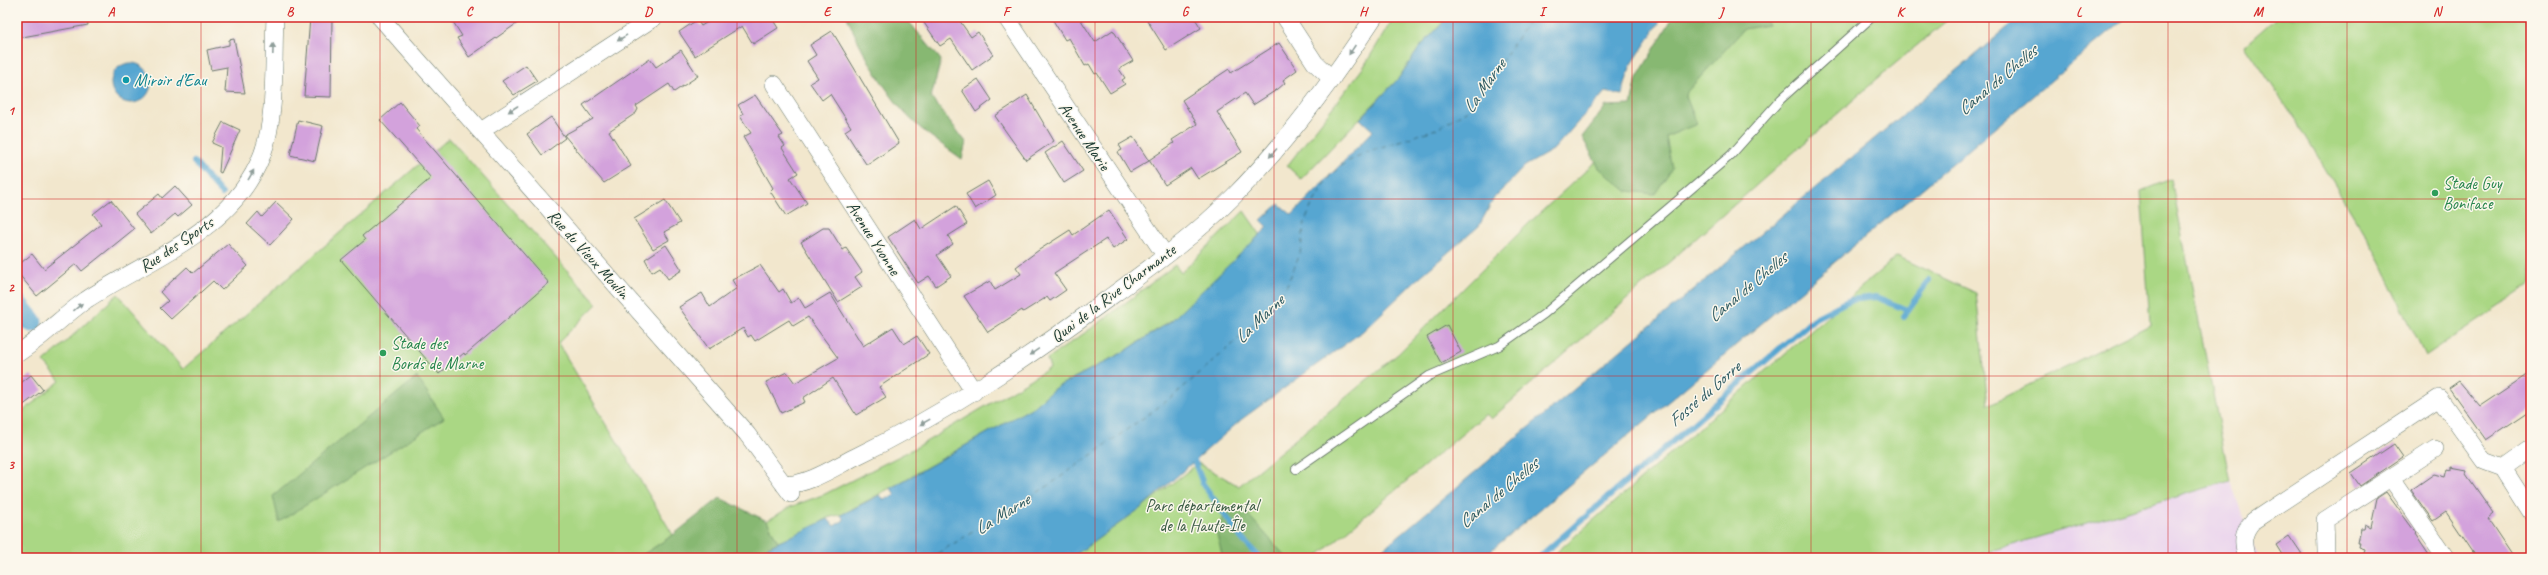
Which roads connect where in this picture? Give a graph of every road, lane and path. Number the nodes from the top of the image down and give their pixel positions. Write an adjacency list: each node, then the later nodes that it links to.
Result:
1 (275, 17): 12 (street, Rue des Sports, one-way to 1)
2 (380, 17): 10 (street, Rue du Vieux Moulin)
3 (655, 17): 10 (street, one-way to 10)
4 (1006, 17): 11 (street, Avenue Marie)
5 (1285, 17): 8 (street)
6 (1374, 17): 8 (street, Quai de la Rive Charmante, one-way to 8)
7 (1872, 17): 17 (lane)
8 (1332, 79): 11 (street, Quai de la Rive Charmante, one-way to 11)
9 (774, 84): 13 (street, Avenue Yvonne)
10 (481, 131): 19 (street, Rue du Vieux Moulin)
11 (1165, 255): 13 (street, Quai de la Rive Charmante, one-way to 13)
12 (17, 354)
13 (974, 392): 19 (street, Quai de la Rive Charmante, one-way to 19)
14 (2531, 448): 16 (street)
15 (2435, 449): 18 (street)
16 (2503, 468): 20 (street); 22 (street)
17 (1296, 469)
18 (2391, 478): 21 (street); 23 (street)
19 (788, 491)
20 (2531, 512)
21 (2326, 551)
22 (2247, 558)
23 (2446, 558)

